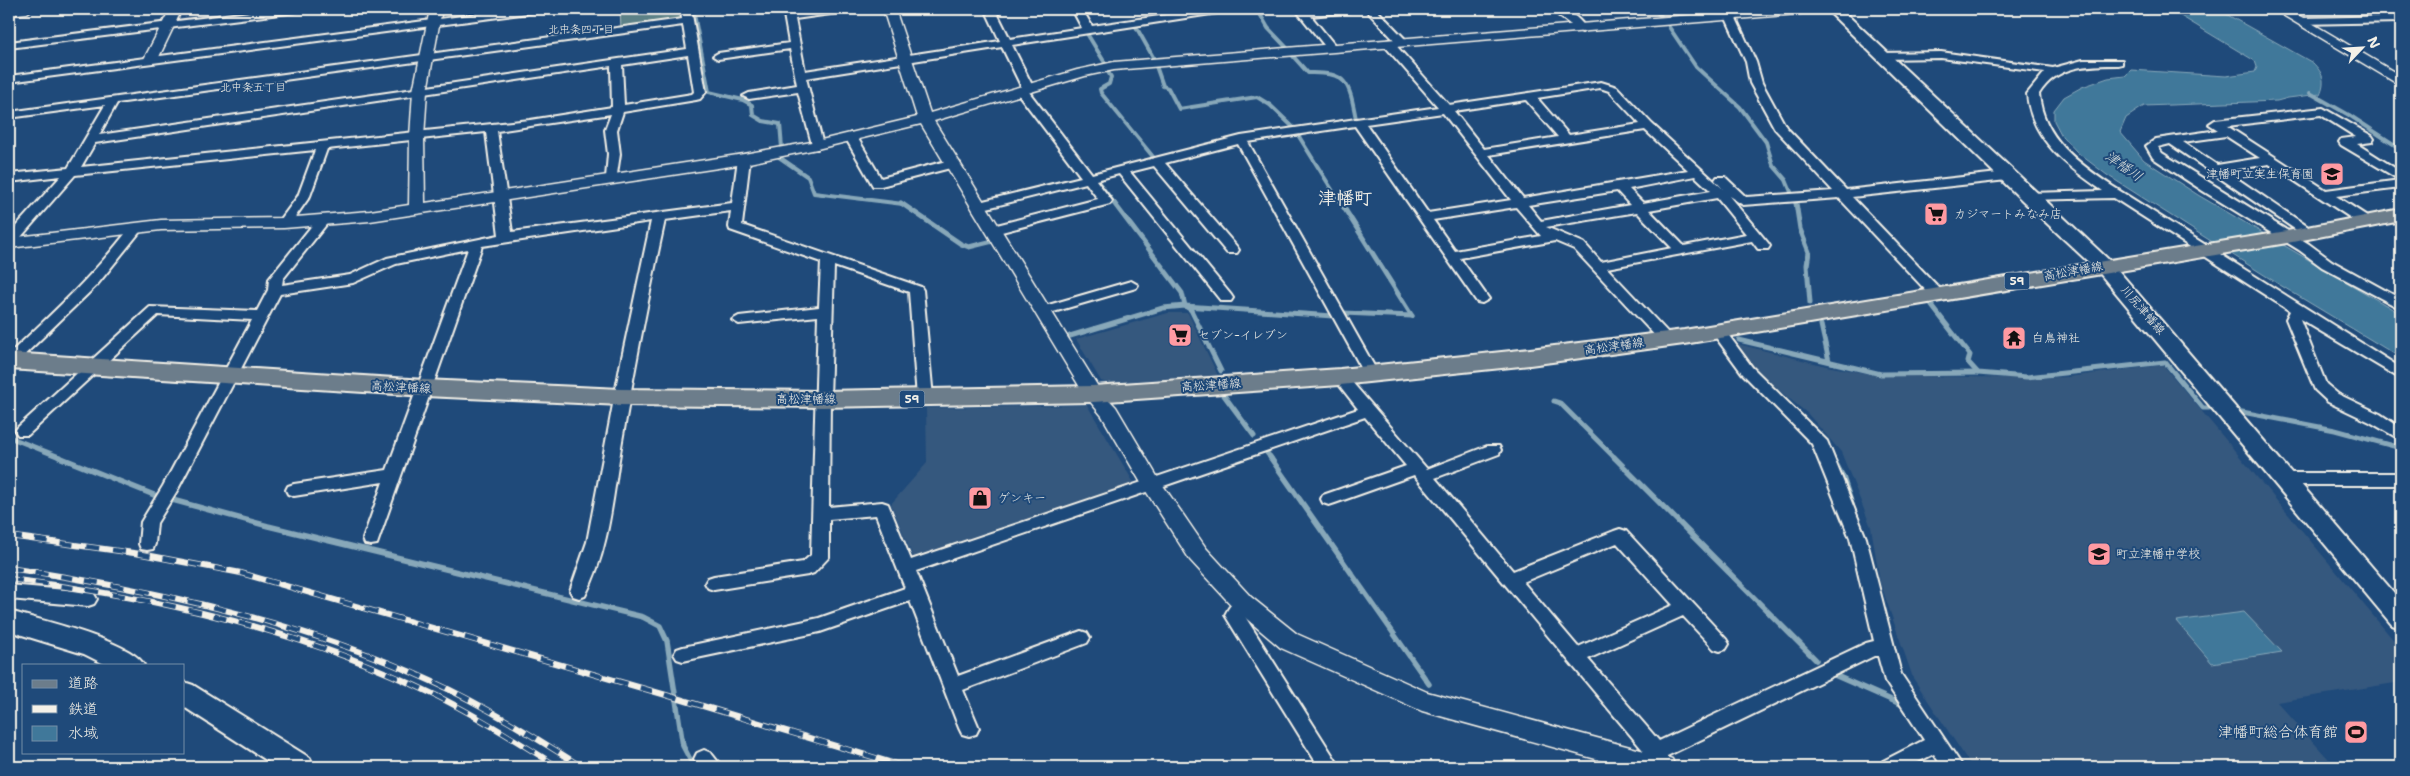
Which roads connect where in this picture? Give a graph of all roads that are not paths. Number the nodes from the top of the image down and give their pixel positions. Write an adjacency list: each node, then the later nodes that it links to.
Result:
1 (27, 9): 17 (street)
2 (176, 9): 27 (street)
3 (296, 9): 27 (street)
4 (536, 9): 23 (street)
5 (845, 9): 19 (street)
6 (889, 9): 39 (street)
7 (990, 9): 30 (street)
8 (1078, 9): 29 (street)
9 (1224, 9): 20 (street)
10 (1349, 9): 18 (street)
11 (1370, 9): 31 (street)
12 (1556, 9): 28 (street)
13 (1809, 9): 21 (street)
14 (1833, 9): 37 (main road, 川尻津幡線)
15 (2280, 9): 26 (street)
16 (2394, 9): 22 (street)
17 (9, 11)
18 (1302, 11): 34 (street)
19 (789, 13): 33 (street)
20 (1162, 13): 29 (street)
21 (1732, 13): 28 (street); 85 (street)
22 (2401, 13)
23 (435, 15): 38 (street); 40 (street)
24 (687, 15): 35 (street); 38 (street)
25 (2401, 19): 26 (street)
26 (2300, 21): 46 (street)
27 (168, 25): 32 (street); 40 (street)
28 (1582, 28): 31 (street)
29 (1089, 30): 30 (street)
30 (1005, 42): 39 (street); 47 (street)
31 (1395, 43): 34 (street); 52 (street)
32 (9, 45)
33 (795, 45): 36 (street); 45 (street)
34 (1332, 48): 47 (street)
35 (693, 51): 41 (street); 53 (street)
36 (718, 56)
37 (1882, 56): 43 (street); 77 (main road, 川尻津幡線)
38 (427, 57): 48 (street); 51 (street)
39 (905, 57): 45 (street); 55 (street)
40 (151, 60): 44 (street)
41 (616, 62): 48 (street); 53 (street)
42 (2118, 62): 43 (street)
43 (2053, 71): 86 (street)
44 (9, 79)
45 (801, 82): 49 (street); 67 (street)
46 (2401, 82)
47 (1025, 90): 55 (street); 81 (street)
48 (420, 91): 60 (street); 62 (street)
49 (749, 96)
50 (1529, 96): 52 (street); 57 (street); 64 (street)
51 (114, 101): 54 (street); 62 (street)
52 (1446, 109): 56 (street); 68 (street)
53 (618, 110): 58 (street); 80 (street)
54 (9, 115)
55 (925, 119): 61 (street); 72 (street)
56 (1358, 122): 63 (street); 97 (street)
57 (1648, 126): 64 (street); 73 (street)
58 (491, 129): 60 (street); 88 (street)
59 (2228, 132): 65 (street); 70 (street); 78 (street)
60 (417, 137): 66 (street); 94 (street)
61 (851, 137): 67 (street); 72 (street)
62 (90, 140): 75 (street)
63 (1241, 140): 71 (street); 132 (street)
64 (1567, 140): 68 (street)
65 (2173, 141): 74 (street); 107 (street)
66 (322, 146): 75 (street); 100 (street)
67 (817, 146): 69 (street)
68 (1481, 153): 90 (street)
69 (744, 159): 80 (street); 91 (street)
70 (2270, 160): 74 (street); 87 (street)
71 (1156, 161): 76 (street); 111 (street)
72 (954, 163): 92 (street)
73 (1701, 168): 83 (street); 84 (street)
74 (2215, 169): 104 (street)
75 (73, 170): 79 (street); 108 (street)
76 (1122, 170): 81 (street); 120 (street)
77 (2007, 176): 85 (street); 89 (main road, 川尻津幡線)
78 (2401, 177)
79 (9, 178)
80 (612, 178): 88 (street)
81 (1088, 178): 92 (street); 103 (street)
82 (2401, 184): 87 (street)
83 (1620, 187): 90 (street); 93 (street)
84 (1726, 192): 85 (street); 93 (street); 112 (street)
85 (1843, 194): 119 (street)
86 (2118, 194): 89 (street); 110 (street)
87 (2324, 194): 99 (street)
88 (500, 196): 94 (street); 105 (street)
89 (2029, 198): 116 (main road, 川尻津幡線)
90 (1520, 202): 97 (street); 101 (street)
91 (738, 206): 96 (street); 114 (street)
92 (979, 206): 103 (street)
93 (1640, 208): 101 (street); 112 (street)
94 (417, 209): 98 (street)
95 (2401, 215): 99 (main road, 高松津幡線 / 59)
96 (659, 216): 105 (street); 138 (street)
97 (1425, 217): 113 (street)
98 (323, 220): 100 (street); 118 (street)
99 (2365, 221): 104 (main road, 高松津幡線 / 59)
100 (284, 223): 102 (street)
101 (1538, 225): 106 (street)
102 (137, 228): 108 (street); 130 (street)
103 (994, 230): 124 (street)
104 (2310, 233): 107 (main road, 高松津幡線 / 59)
105 (506, 237): 109 (street)
106 (1556, 237): 113 (street); 115 (street)
107 (2285, 237): 110 (main road, 高松津幡線 / 59); 122 (street)
108 (9, 242)
109 (476, 244): 118 (street); 136 (street)
110 (2208, 249): 116 (main road, 高松津幡線 / 59); 125 (street)
111 (1232, 250)
112 (1681, 250): 115 (street)
113 (1452, 256): 121 (street)
114 (828, 259): 123 (street); 139 (street)
115 (1599, 266): 129 (street)
116 (2104, 266): 119 (main road, 高松津幡線 / 59); 147 (main road, 川尻津幡線)
117 (1131, 285): 124 (street)
118 (275, 290): 126 (street)
119 (1938, 295): 128 (main road, 高松津幡線 / 59)
120 (1226, 298)
121 (1482, 299)
122 (2401, 304)
123 (827, 311): 127 (street); 140 (street)
124 (1043, 311): 137 (street)
125 (2297, 311): 133 (street); 143 (street)
126 (262, 316): 131 (street); 134 (street)
127 (739, 320)
128 (1719, 332): 129 (main road, 高松津幡線 / 59); 168 (street)
129 (1666, 339): 132 (main road, 高松津幡線 / 59)
130 (9, 361): 131 (main road, 高松津幡線 / 59)
131 (93, 366): 134 (main road, 高松津幡線 / 59); 142 (street)
132 (1372, 373): 135 (main road, 高松津幡線 / 59)
133 (2401, 374)
134 (231, 376): 136 (main road, 高松津幡線 / 59); 154 (street)
135 (1340, 377): 137 (main road, 高松津幡線 / 59); 141 (street)
136 (425, 388): 138 (main road, 高松津幡線 / 59); 146 (street)
137 (1093, 394): 139 (main road, 高松津幡線 / 59); 149 (street)
138 (621, 397): 140 (main road, 高松津幡線 / 59); 158 (street)
139 (925, 398): 140 (main road, 高松津幡線 / 59)
140 (822, 400): 152 (street)
141 (1368, 411): 145 (street); 149 (street)
142 (22, 431)
143 (2401, 435)
144 (1493, 450): 145 (street)
145 (1420, 472): 151 (street); 156 (street)
146 (394, 475): 150 (street); 153 (street)
147 (2282, 479): 148 (street); 164 (main road, 川尻津幡線)
148 (2401, 479)
149 (1151, 483): 155 (street); 162 (street)
150 (294, 490)
151 (1329, 499)
152 (820, 514): 155 (street); 157 (street)
153 (371, 539)
154 (147, 544)
155 (906, 568): 160 (street)
156 (1510, 579): 163 (street); 170 (street)
157 (714, 583)
158 (579, 591)
159 (9, 592): 161 (street)
160 (915, 592): 169 (street); 172 (street)
161 (88, 599)
162 (1243, 603): 177 (street); 179 (street)
163 (1686, 607): 167 (street); 170 (street)
164 (2401, 618)
165 (9, 621): 171 (main road)
166 (1081, 638): 172 (street)
167 (1720, 644)
168 (1886, 649): 175 (street); 176 (street)
169 (682, 654)
170 (1576, 656): 176 (street)
171 (129, 664)
172 (952, 686): 174 (street)
173 (185, 695): 178 (main road)
174 (969, 728)
175 (1937, 743): 180 (street); 181 (street)
176 (1660, 762): 177 (street)
177 (1622, 763)
178 (300, 767)
179 (1330, 767)
180 (1890, 767)
181 (1954, 767)

